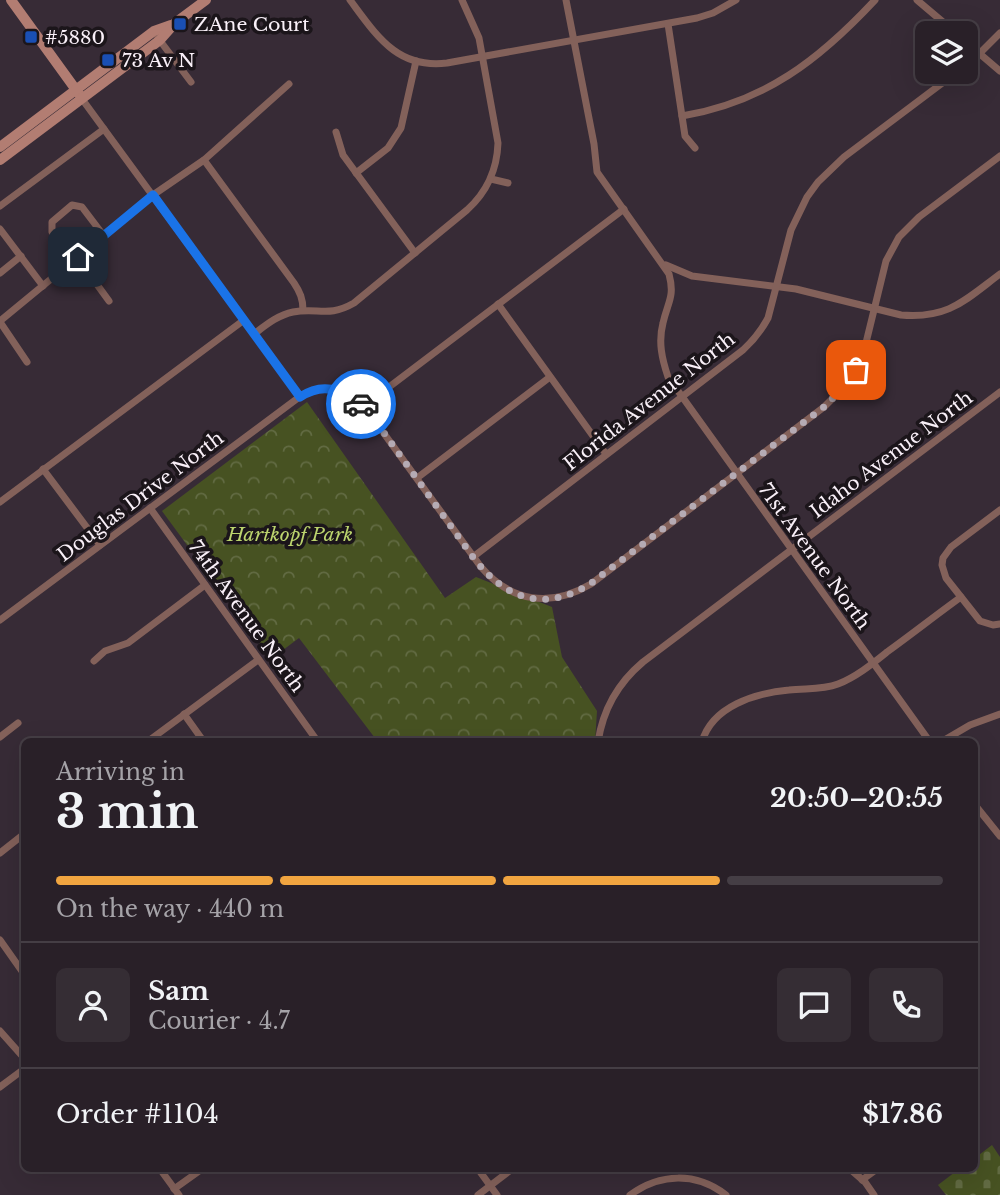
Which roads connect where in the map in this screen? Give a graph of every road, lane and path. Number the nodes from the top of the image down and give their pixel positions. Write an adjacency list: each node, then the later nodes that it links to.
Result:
1 (11, 0): 21 (street)
2 (206, 0): 12 (street)
3 (350, 0): 16 (street)
4 (462, 0): 15 (street)
5 (566, 0): 13 (street, 71st Avenue North)
6 (736, 0): 10 (street)
7 (875, 0): 22 (street)
8 (917, 0): 9 (street)
9 (942, 21)
10 (668, 24): 13 (street); 22 (street)
11 (1000, 33): 14 (street)
12 (157, 36): 18 (street); 21 (street)
13 (575, 40): 15 (street); 35 (street, 71st Avenue North)
14 (980, 54): 17 (street)
15 (483, 56): 16 (street); 31 (street)
16 (416, 61): 30 (street)
17 (1000, 71)
18 (191, 82)
19 (289, 84): 29 (street)
20 (941, 84): 45 (street, Florida Avenue North)
21 (79, 95): 23 (street); 25 (street); 28 (street)
22 (682, 116): 26 (street)
23 (104, 129): 33 (street); 34 (street)
24 (336, 132): 30 (street)
25 (0, 147)
26 (695, 148)
27 (1000, 156): 48 (street)
28 (0, 160)
29 (204, 160): 33 (street); 49 (street)
30 (356, 173): 38 (street)
31 (491, 179): 32 (street); 38 (street)
32 (508, 183)
33 (153, 195): 37 (street); 50 (street)
34 (0, 206)
35 (624, 208): 41 (street, 71st Avenue North); 47 (street)
36 (0, 229): 39 (street)
37 (104, 236): 40 (street); 40 (street)
38 (415, 253): 49 (street)
39 (21, 256): 42 (street); 44 (street)
40 (75, 259): 44 (street); 46 (street)
41 (664, 265): 45 (street); 57 (street, 71st Avenue North)
42 (0, 273)
43 (1000, 274): 48 (street)
44 (43, 286): 51 (street)
45 (777, 287): 48 (street); 57 (street, Florida Avenue North)
46 (109, 302)
47 (498, 304): 54 (street); 58 (street)
48 (876, 309): 61 (street)
49 (303, 310): 52 (street)
50 (244, 320): 52 (street); 60 (street)
51 (0, 322): 53 (street)
52 (254, 334): 56 (street)
53 (27, 362)
54 (550, 377): 59 (street); 62 (street)
55 (1000, 392): 67 (street, Idaho Avenue North)
56 (300, 397): 58 (street); 64 (street, Douglas Drive North)
57 (681, 397): 59 (street, Florida Avenue North); 61 (street, 71st Avenue North)
58 (364, 406): 62 (street)
59 (606, 454): 68 (street, Florida Avenue North)
60 (43, 469): 63 (street); 66 (street)
61 (736, 473): 67 (street, 71st Avenue North); 68 (street)
62 (416, 478): 68 (street)
63 (0, 502)
64 (150, 509): 66 (street, Douglas Drive North); 69 (street, 74th Avenue North)
65 (1000, 510): 70 (street)
66 (100, 545): 71 (street, Douglas Drive North)
67 (791, 549): 75 (street, 71st Avenue North); 83 (street, Idaho Avenue North)
68 (473, 557)
69 (205, 584): 73 (street, 74th Avenue North); 74 (street)
70 (961, 597): 72 (street); 75 (street)
71 (0, 620)
72 (1000, 624)
73 (258, 660): 77 (street); 82 (street, 74th Avenue North)
74 (94, 661)
75 (873, 663): 84 (street); 85 (street, 71st Avenue North)
76 (1000, 714): 86 (street)
77 (184, 715): 80 (street); 81 (street)
78 (18, 723): 79 (street)
79 (0, 737)
80 (152, 738)
81 (201, 738)
82 (315, 738)
83 (599, 738)
84 (704, 738)
85 (927, 738)
86 (948, 738)
87 (978, 809): 89 (street)
88 (21, 836): 90 (street)
89 (1000, 836)
90 (0, 853)
91 (0, 940): 92 (street)
92 (21, 970)
93 (0, 1031): 94 (street)
94 (21, 1055)
95 (21, 1071): 96 (street)
96 (0, 1087)
97 (162, 1172): 106 (street)
98 (199, 1172): 106 (street)
99 (480, 1172): 105 (street)
100 (508, 1172): 105 (street)
101 (853, 1172): 104 (street)
102 (873, 1172): 104 (street)
103 (681, 1173): 109 (street); 110 (street)
104 (862, 1180): 111 (street)
105 (490, 1186): 107 (street); 108 (street)
106 (177, 1192)
107 (478, 1195)
108 (497, 1195)
109 (630, 1195)
110 (726, 1195)
111 (874, 1195)

